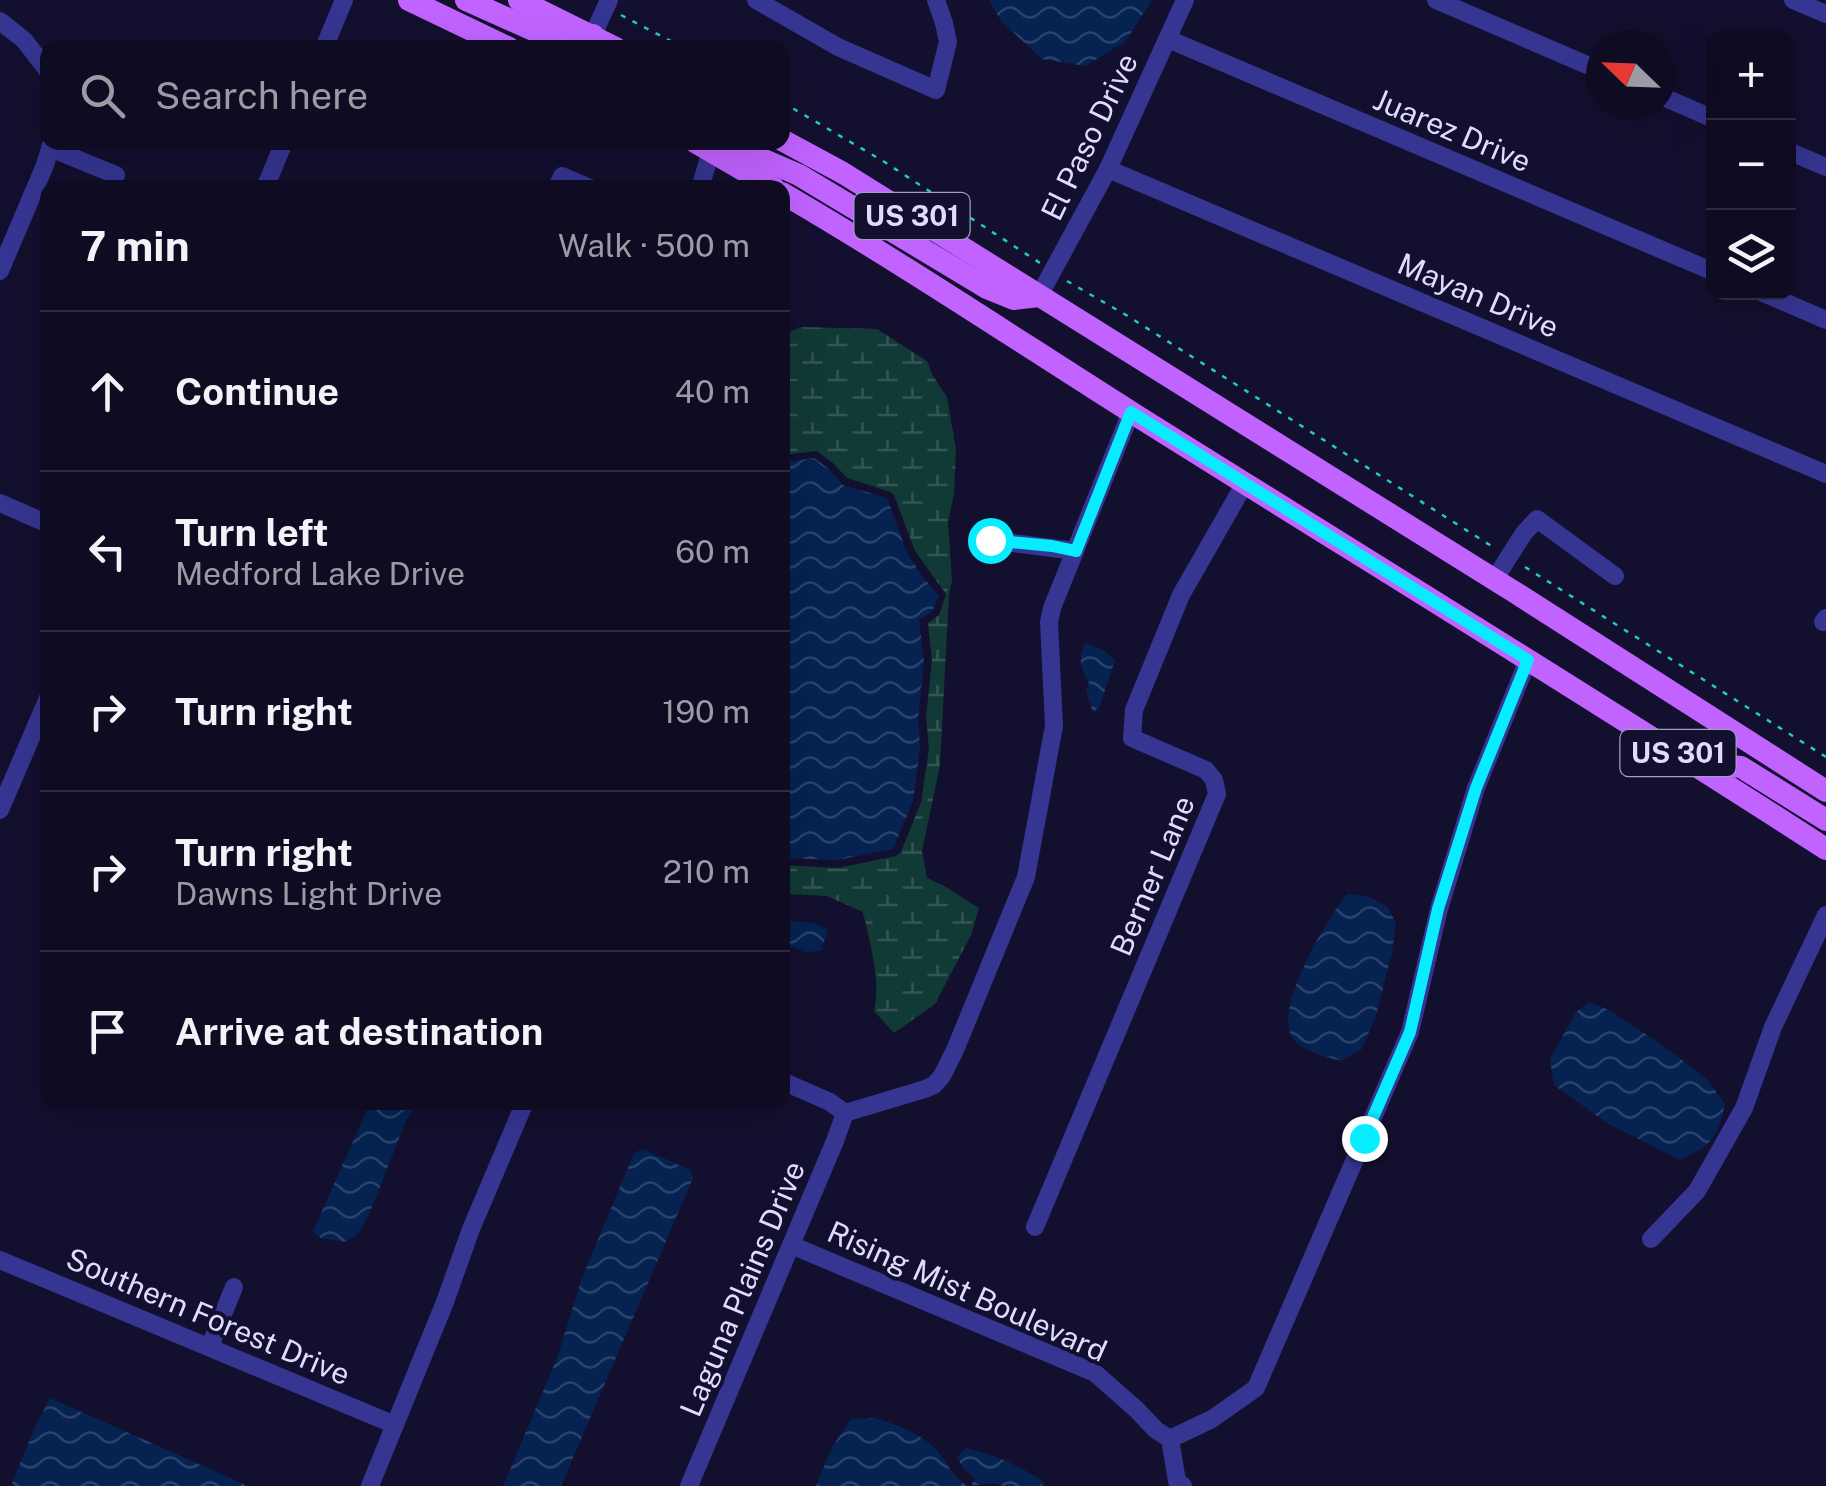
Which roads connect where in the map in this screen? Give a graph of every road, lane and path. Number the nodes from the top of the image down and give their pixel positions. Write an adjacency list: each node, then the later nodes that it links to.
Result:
1 (344, 0): 16 (street)
2 (409, 0): 17 (main road)
3 (466, 0): 18 (main road)
4 (519, 0): 15 (main road)
5 (608, 0): 15 (street)
6 (756, 0): 11 (street)
7 (936, 0): 11 (street)
8 (1185, 0): 22 (street, El Paso Drive)
9 (1436, 0): 24 (street)
10 (1793, 0): 12 (street)
11 (791, 8)
12 (1826, 14)
13 (624, 17): 21 (path)
14 (0, 22): 23 (street)
15 (593, 35): 19 (main road); 20 (main road)
16 (327, 40)
17 (492, 40)
18 (563, 40)
19 (571, 40)
20 (602, 40)
21 (669, 40)
22 (1168, 40): 35 (street, El Paso Drive); 43 (street, Juarez Drive)
23 (40, 61)
24 (1586, 64)
25 (1676, 103): 27 (street)
26 (790, 107): 41 (path)
27 (1706, 116)
28 (790, 144): 45 (main road, US 301)
29 (49, 150): 42 (street)
30 (61, 150): 36 (street)
31 (281, 150): 37 (street)
32 (710, 150): 38 (street); 39 (main road); 45 (main road)
33 (1796, 154): 34 (street)
34 (1826, 167)
35 (1108, 170): 45 (street, El Paso Drive); 49 (street, Mayan Drive)
36 (116, 176)
37 (268, 180)
38 (702, 180)
39 (761, 180)
40 (790, 197): 48 (main road, US 301)
41 (1032, 258)
42 (1, 267)
43 (1706, 269)
44 (1073, 285): 54 (path)
45 (1039, 296): 58 (main road, US 301)
46 (1780, 300): 47 (street)
47 (1826, 320)
48 (1131, 412): 50 (main road, US 301); 55 (street)
49 (1826, 474)
50 (1244, 483): 59 (main road, US 301); 71 (street, Berner Lane)
51 (0, 503): 52 (street)
52 (40, 520)
53 (990, 540): 55 (street)
54 (1491, 545)
55 (1076, 551): 70 (street)
56 (1524, 566): 61 (path)
57 (1616, 576): 58 (street)
58 (1494, 580): 63 (main road, US 301)
59 (1528, 660): 62 (main road, US 301); 78 (street)
60 (40, 717): 64 (street)
61 (1826, 757)
62 (1693, 762): 65 (main road); 66 (main road, US 301)
63 (1826, 792)
64 (0, 810)
65 (1826, 820)
66 (1826, 848)
67 (1826, 915): 72 (street)
68 (790, 1084): 70 (street)
69 (521, 1110): 77 (street)
70 (845, 1113): 73 (street, Laguna Plains Drive)
71 (1035, 1227)
72 (1650, 1239)
73 (791, 1246): 78 (street, Rising Mist Boulevard); 80 (street, Laguna Plains Drive)
74 (0, 1260): 76 (street, Southern Forest Drive)
75 (234, 1287): 76 (street)
76 (210, 1346): 77 (street, Southern Forest Drive)
77 (395, 1425): 79 (street)
78 (1170, 1439): 81 (street)
79 (370, 1486)
80 (689, 1486)
81 (1183, 1486)

